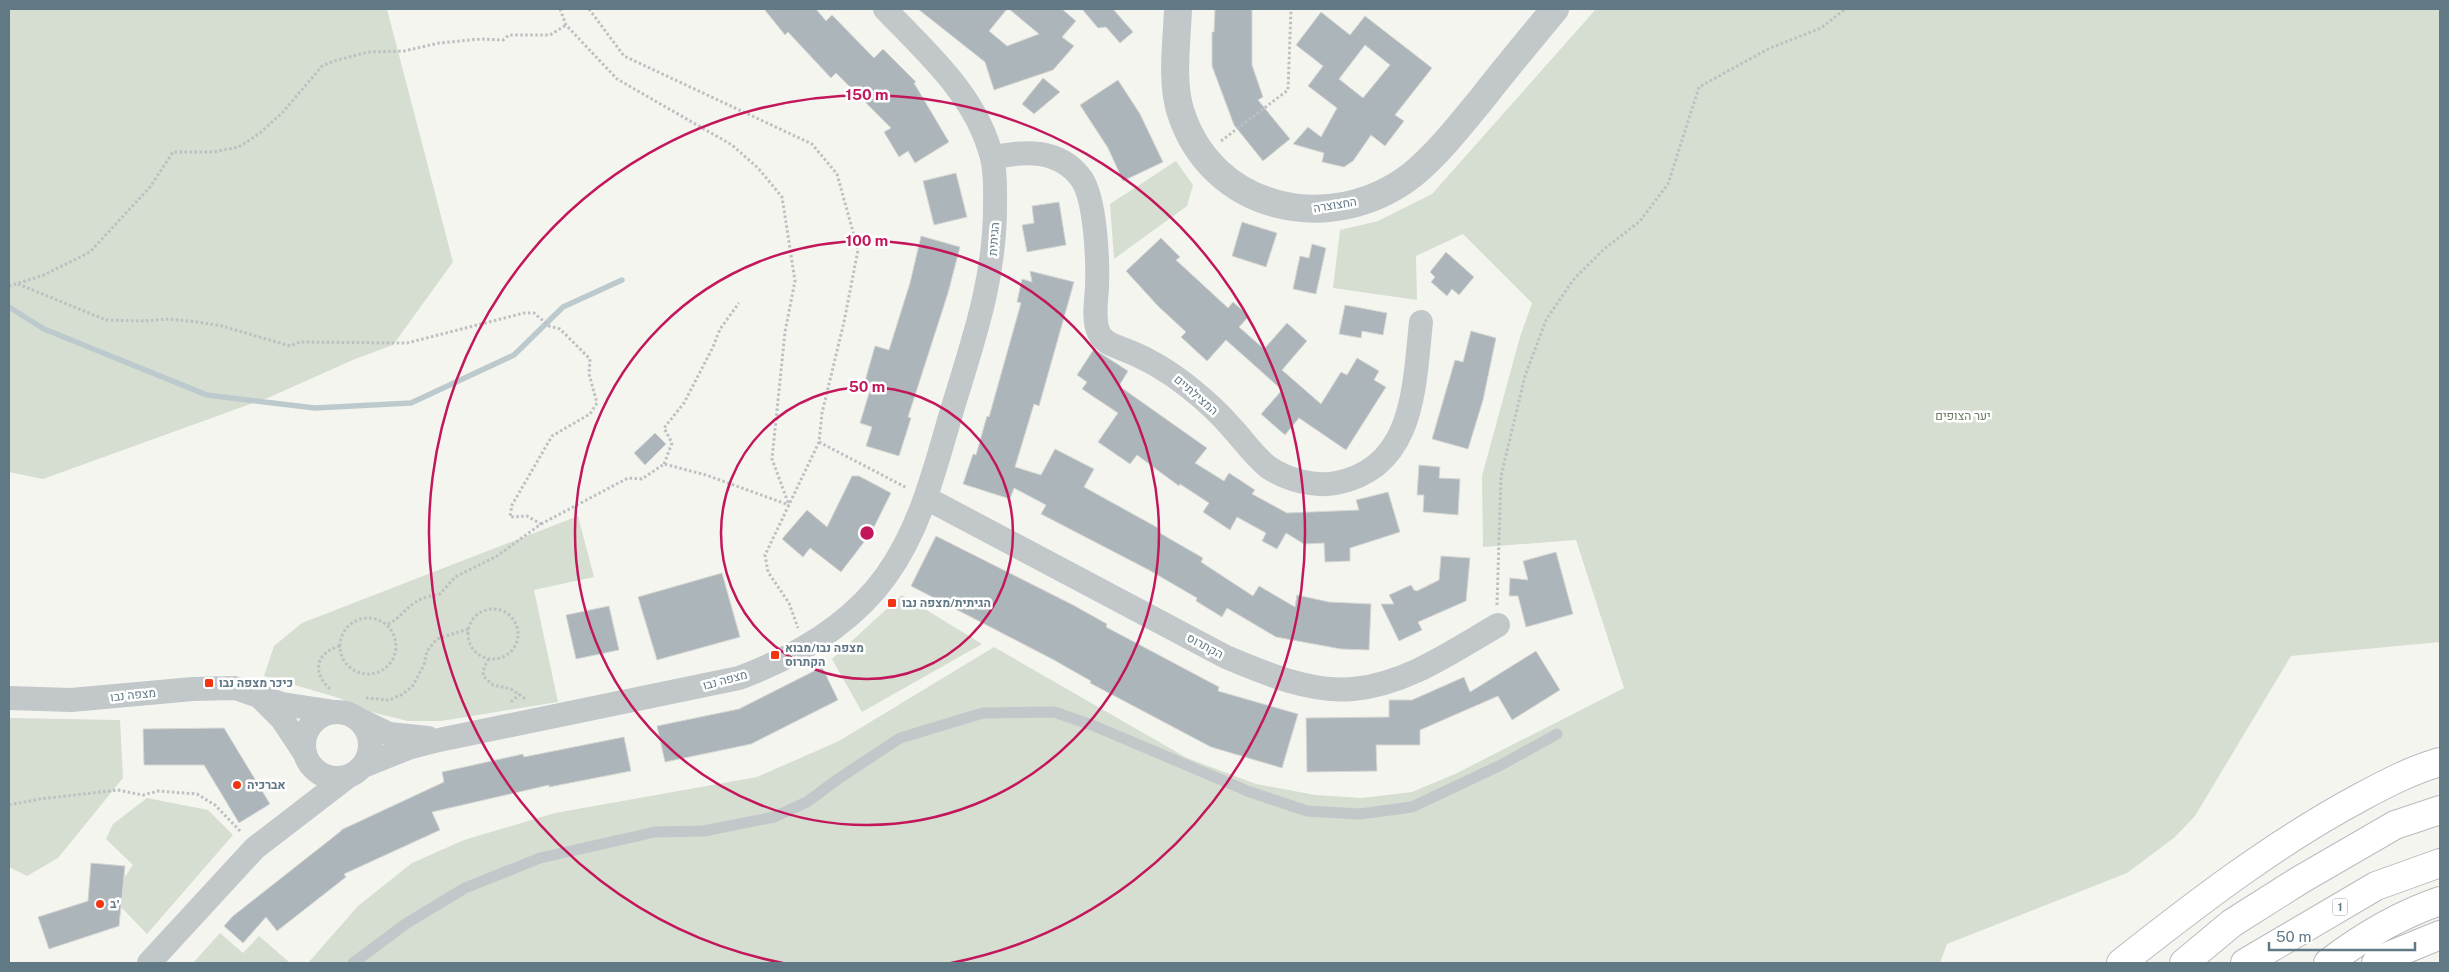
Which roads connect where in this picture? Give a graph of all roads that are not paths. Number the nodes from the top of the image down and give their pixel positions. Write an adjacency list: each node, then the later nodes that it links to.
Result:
1 (885, 9): 4 (street, הגיתית)
2 (1178, 9): 3 (street, החצוצרה)
3 (1555, 9)
4 (992, 158): 5 (street, המצילתיים); 6 (street, הגיתית)
5 (1421, 322)
6 (926, 498): 7 (street, הקתרוס); 12 (street, מצפה נבו)
7 (1498, 625)
8 (257, 694): 9 (street, מצפה נבו); 10 (street, מצפה נבו); 13 (street)
9 (9, 698)
10 (342, 707): 12 (street, מצפה נבו); 13 (street); 15 (street)
11 (1557, 734): 22 (lane)
12 (447, 739): 15 (street, מצפה נבו)
13 (306, 757): 15 (street); 17 (street, מצפה נבו)
14 (2440, 762): 23 (main road)
15 (355, 772): 17 (street, מצפה נבו)
16 (2440, 810): 24 (main road)
17 (288, 823): 21 (street, מצפה נבו)
18 (2440, 864): 25 (main road, 1)
19 (2440, 901): 26 (main road)
20 (2440, 935): 27 (main road)
21 (149, 963)
22 (353, 963)
23 (2121, 963)
24 (2184, 963)
25 (2246, 963)
26 (2328, 963)
27 (2376, 963)

